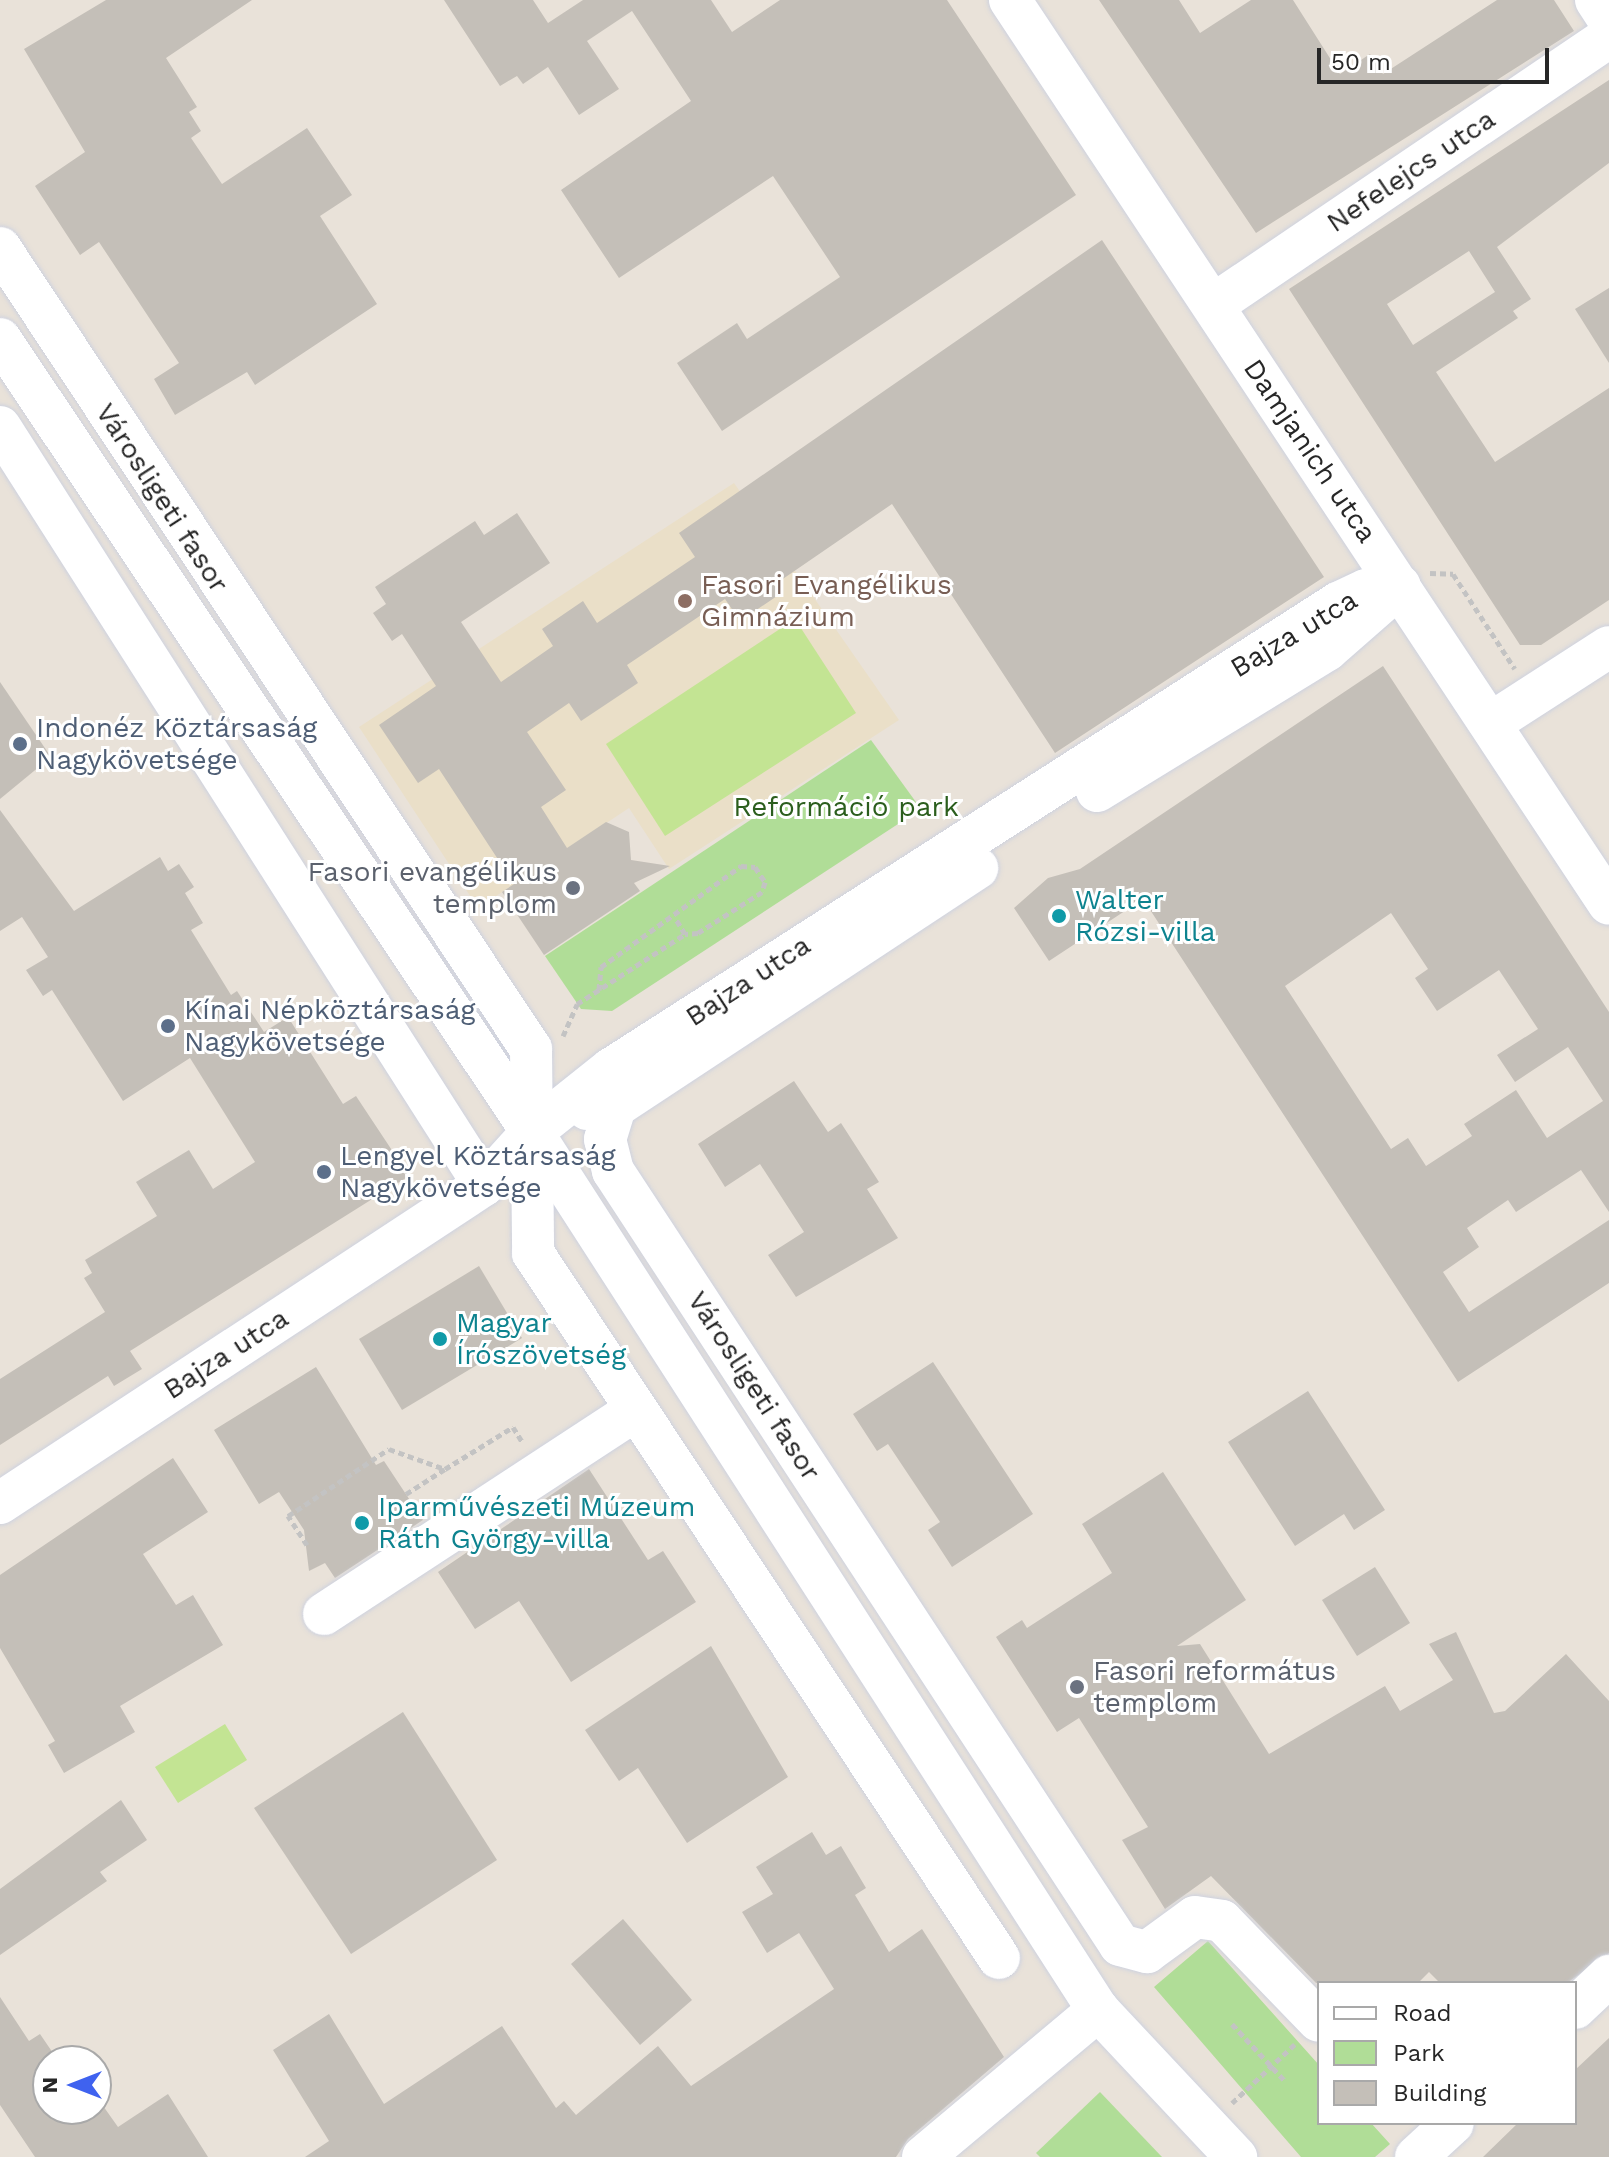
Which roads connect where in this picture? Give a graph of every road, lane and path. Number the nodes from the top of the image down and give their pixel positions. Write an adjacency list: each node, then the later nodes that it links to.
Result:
1 (1010, 0): 6 (street, Damjanich utca)
2 (1596, 0): 3 (street)
3 (1609, 20)
4 (1609, 37): 6 (street, Nefelejcs utca)
5 (0, 248): 15 (street, Városligeti fasor)
6 (1213, 305): 9 (street, Damjanich utca)
7 (0, 339): 11 (street, Városligeti fasor)
8 (0, 427): 12 (street)
9 (1400, 586): 13 (path); 14 (street, Damjanich utca); 22 (street, Bajza utca)
10 (1609, 647): 13 (street)
11 (219, 665): 12 (street); 16 (street, Városligeti fasor)
12 (174, 695): 18 (street)
13 (1532, 696): 14 (street)
14 (1491, 723): 19 (street, Damjanich utca)
15 (325, 748): 16 (street); 26 (street, Városligeti fasor)
16 (289, 770): 17 (street, Városligeti fasor)
17 (334, 837): 18 (street); 26 (street, Városligeti fasor)
18 (287, 867): 27 (street)
19 (1608, 900)
20 (676, 919): 21 (path); 21 (path); 23 (path)
21 (685, 934): 23 (path)
22 (842, 939): 25 (street, Bajza utca); 26 (street, Bajza utca)
23 (599, 990): 24 (path)
24 (561, 1040)
25 (615, 1107): 26 (street, Bajza utca); 37 (street, Városligeti fasor)
26 (546, 1121): 27 (street, Bajza utca); 28 (street, Városligeti fasor); 29 (street, Városligeti fasor)
27 (484, 1185): 34 (street, Bajza utca)
28 (634, 1411): 31 (street); 32 (street, Városligeti fasor)
29 (736, 1449): 32 (street, Városligeti fasor); 38 (street, Városligeti fasor)
30 (445, 1469): 31 (path); 33 (path); 35 (path)
31 (541, 1472): 36 (street)
32 (683, 1484): 40 (street, Városligeti fasor)
33 (406, 1494)
34 (0, 1503)
35 (307, 1545)
36 (324, 1614)
37 (931, 1656): 38 (street); 46 (street, Városligeti fasor)
38 (887, 1684): 39 (street, Városligeti fasor)
39 (982, 1831): 40 (street); 44 (street, Városligeti fasor)
40 (935, 1862): 41 (street, Városligeti fasor)
41 (999, 1958)
42 (1609, 1976): 43 (street)
43 (1577, 2006)
44 (1098, 2010): 49 (street, Városligeti fasor); 50 (street)
45 (1232, 2024): 47 (path)
46 (1310, 2030): 47 (path)
47 (1271, 2066): 48 (path); 49 (path)
48 (1285, 2081)
49 (1207, 2126): 51 (street, Városligeti fasor)
50 (923, 2157)
51 (1236, 2157)

